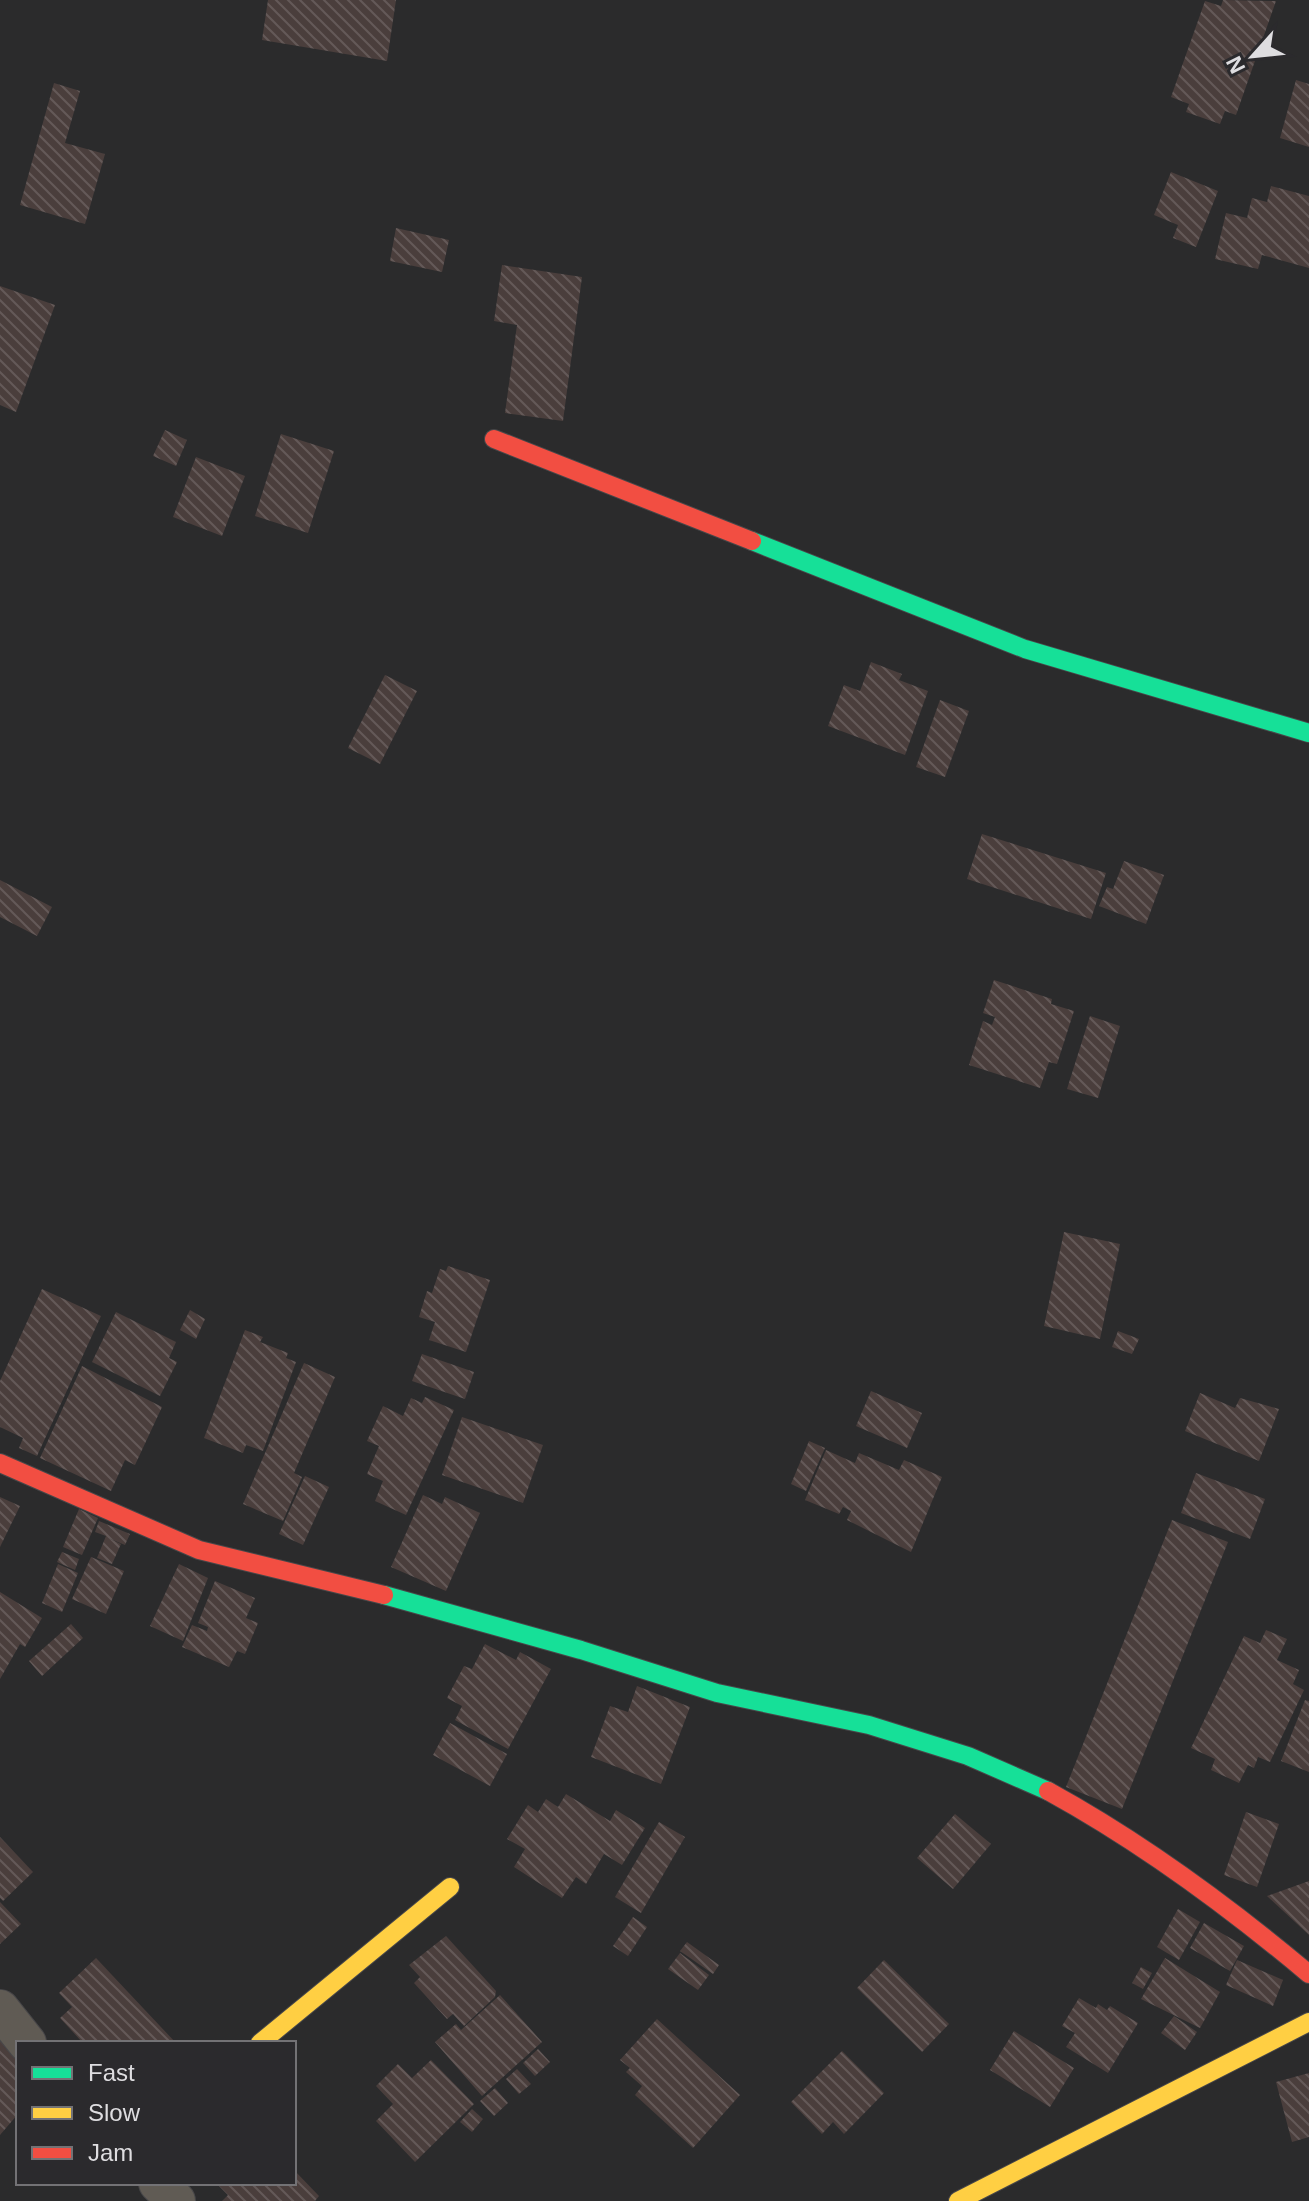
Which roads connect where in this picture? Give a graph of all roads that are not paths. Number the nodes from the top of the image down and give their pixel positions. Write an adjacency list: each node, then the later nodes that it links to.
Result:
1 (494, 439): 2 (street)
2 (1309, 733)
3 (0, 1463): 5 (street)
4 (450, 1887): 9 (street)
5 (1309, 1974)
6 (0, 2009): 8 (street)
7 (1309, 2022): 12 (street)
8 (25, 2041)
9 (262, 2041)
10 (160, 2185): 11 (street)
11 (176, 2201)
12 (958, 2201)

